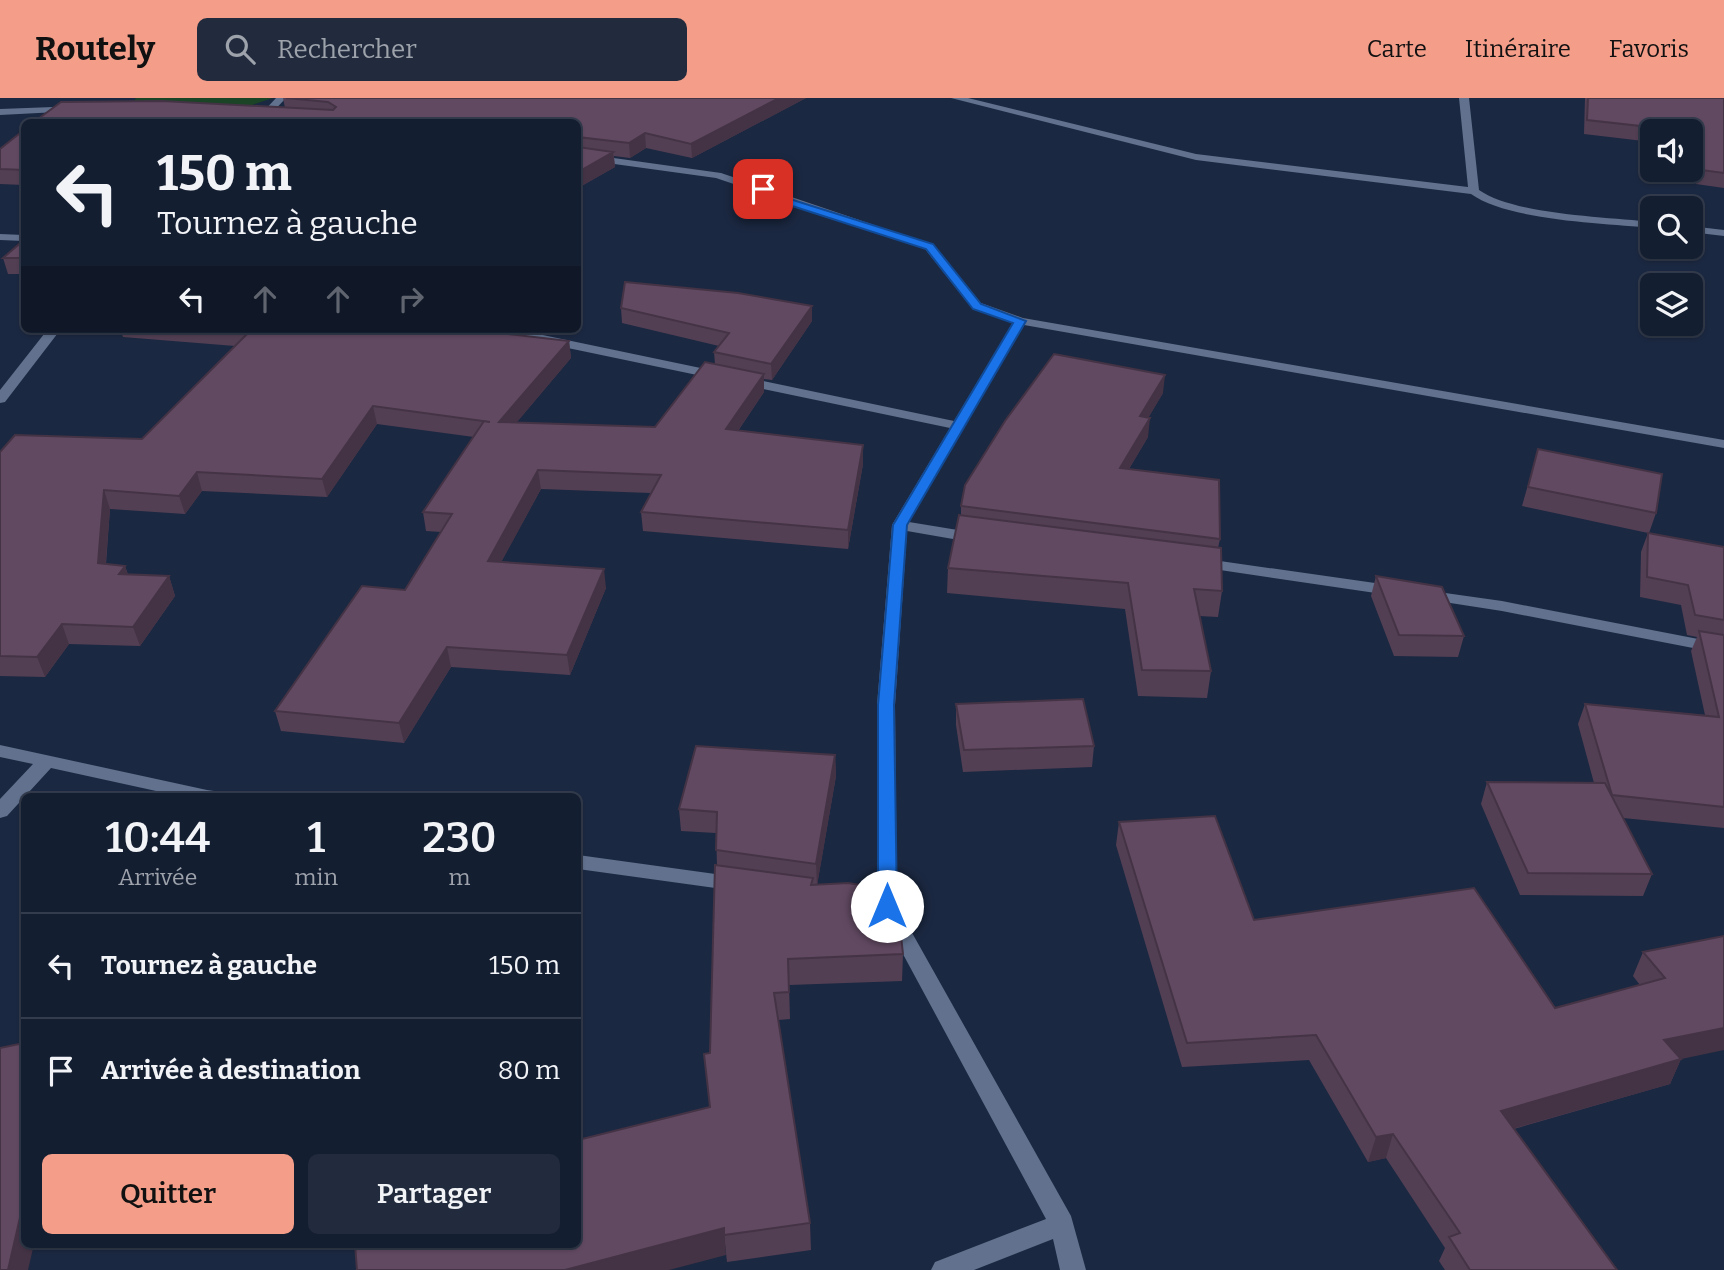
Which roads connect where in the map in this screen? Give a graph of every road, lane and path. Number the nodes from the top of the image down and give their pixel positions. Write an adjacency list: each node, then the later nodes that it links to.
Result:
1 (281, 98): 6 (street)
2 (956, 98): 8 (street)
3 (1464, 98): 8 (street)
4 (87, 108): 5 (street)
5 (0, 112)
6 (251, 114)
7 (581, 156): 14 (street)
8 (1474, 191): 9 (street)
9 (1640, 223)
10 (1703, 231): 11 (street)
11 (1724, 233)
12 (0, 237): 13 (street)
13 (21, 238)
14 (1020, 321): 18 (street); 19 (street)
15 (52, 333): 17 (street)
16 (515, 333): 18 (street)
17 (0, 400)
18 (960, 426): 20 (street)
19 (1724, 444)
20 (900, 525): 21 (street); 31 (street)
21 (999, 542)
22 (1187, 562): 23 (street)
23 (1724, 649)
24 (0, 751): 25 (street)
25 (46, 762): 26 (street); 27 (street)
26 (192, 793)
27 (0, 811)
28 (581, 862): 29 (street)
29 (752, 887)
30 (860, 902): 31 (street)
31 (887, 906): 32 (street)
32 (1062, 1224): 33 (street); 34 (street)
33 (944, 1270)
34 (1073, 1270)

